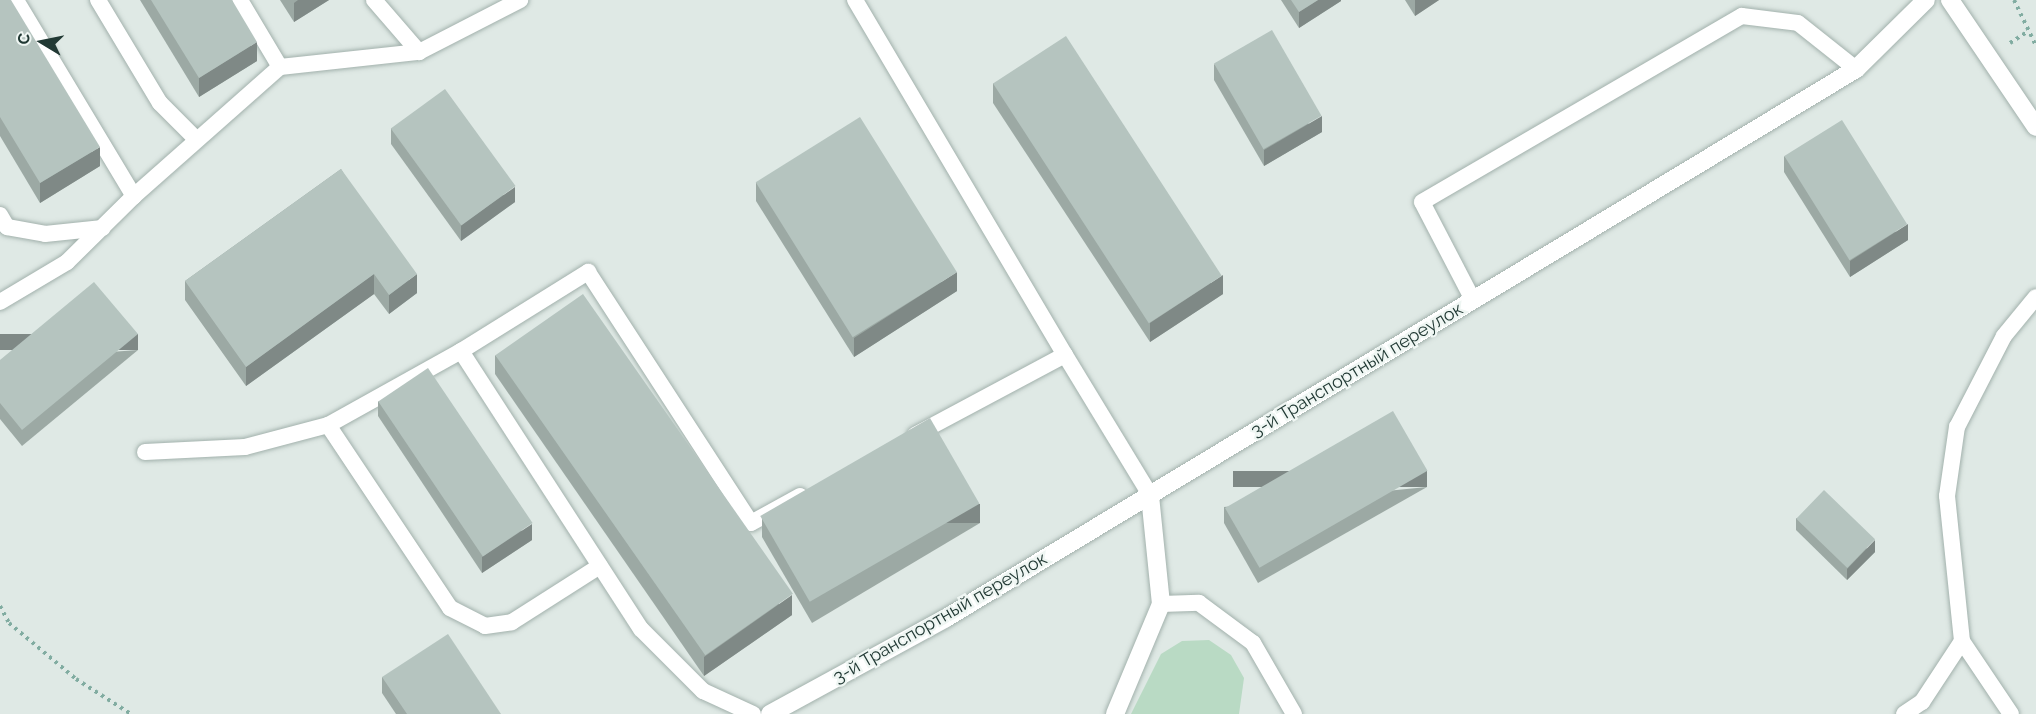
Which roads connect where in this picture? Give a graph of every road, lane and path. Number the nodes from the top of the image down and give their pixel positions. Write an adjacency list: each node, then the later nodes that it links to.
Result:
1 (16, 0): 16 (lane)
2 (98, 0): 15 (lane)
3 (240, 0): 12 (lane)
4 (374, 0): 11 (lane)
5 (520, 0): 11 (lane)
6 (855, 0): 23 (lane)
7 (1926, 0): 13 (street, 3-й Транспортный переулок)
8 (1950, 0): 14 (street)
9 (2014, 0): 10 (path)
10 (2036, 46)
11 (419, 52): 12 (lane)
12 (280, 67): 15 (lane)
13 (1856, 69): 20 (street, 3-й Транспортный переулок); 20 (lane)
14 (2036, 127)
15 (196, 140): 16 (lane)
16 (134, 196): 18 (lane)
17 (0, 215): 18 (lane)
18 (103, 228): 21 (lane)
19 (2036, 297): 32 (lane)
20 (1473, 300): 28 (street, 3-й Транспортный переулок)
21 (0, 302)
22 (461, 351): 24 (lane); 27 (lane); 29 (lane)
23 (1065, 355): 25 (lane); 28 (lane)
24 (328, 425): 26 (lane); 29 (lane)
25 (897, 444)
26 (145, 452)
27 (814, 489)
28 (1150, 495): 30 (street); 35 (street, 3-й Транспортный переулок)
29 (600, 566): 34 (lane)
30 (1161, 604): 36 (street); 37 (lane)
31 (0, 606): 33 (path)
32 (1962, 641): 38 (lane); 39 (lane)
33 (131, 714)
34 (753, 714)
35 (770, 714)
36 (1115, 714)
37 (1294, 714)
38 (1904, 714)
39 (2011, 714)

